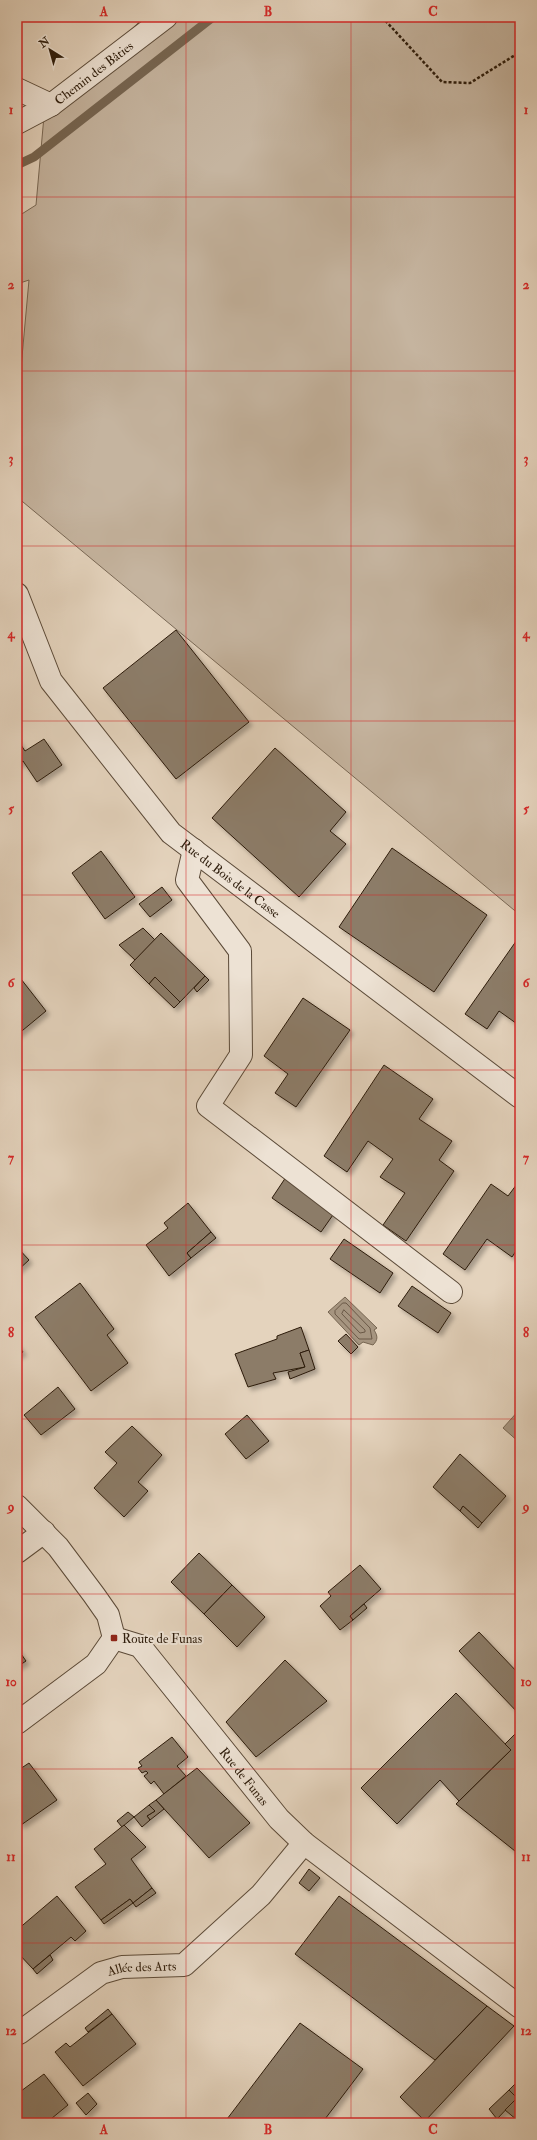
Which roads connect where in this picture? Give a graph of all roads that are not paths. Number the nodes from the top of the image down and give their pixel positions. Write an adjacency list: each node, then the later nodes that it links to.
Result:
1 (166, 17): 3 (street, Chemin des Bâties)
2 (17, 90): 3 (street)
3 (51, 105): 4 (street, Chemin des Bâties)
4 (17, 123)
5 (17, 594): 6 (street, Rue du Bois de la Casse)
6 (194, 850): 7 (street, Rue du Bois de la Casse); 8 (street)
7 (520, 1098)
8 (451, 1292)
9 (17, 1506): 10 (street)
10 (44, 1532): 11 (street); 12 (street)
11 (17, 1552)
12 (114, 1638): 13 (street); 14 (street, Rue de Funas)
13 (17, 1723)
14 (304, 1843): 15 (street, Rue de Funas); 16 (street, Allée des Arts)
15 (520, 2007)
16 (19, 2033)

